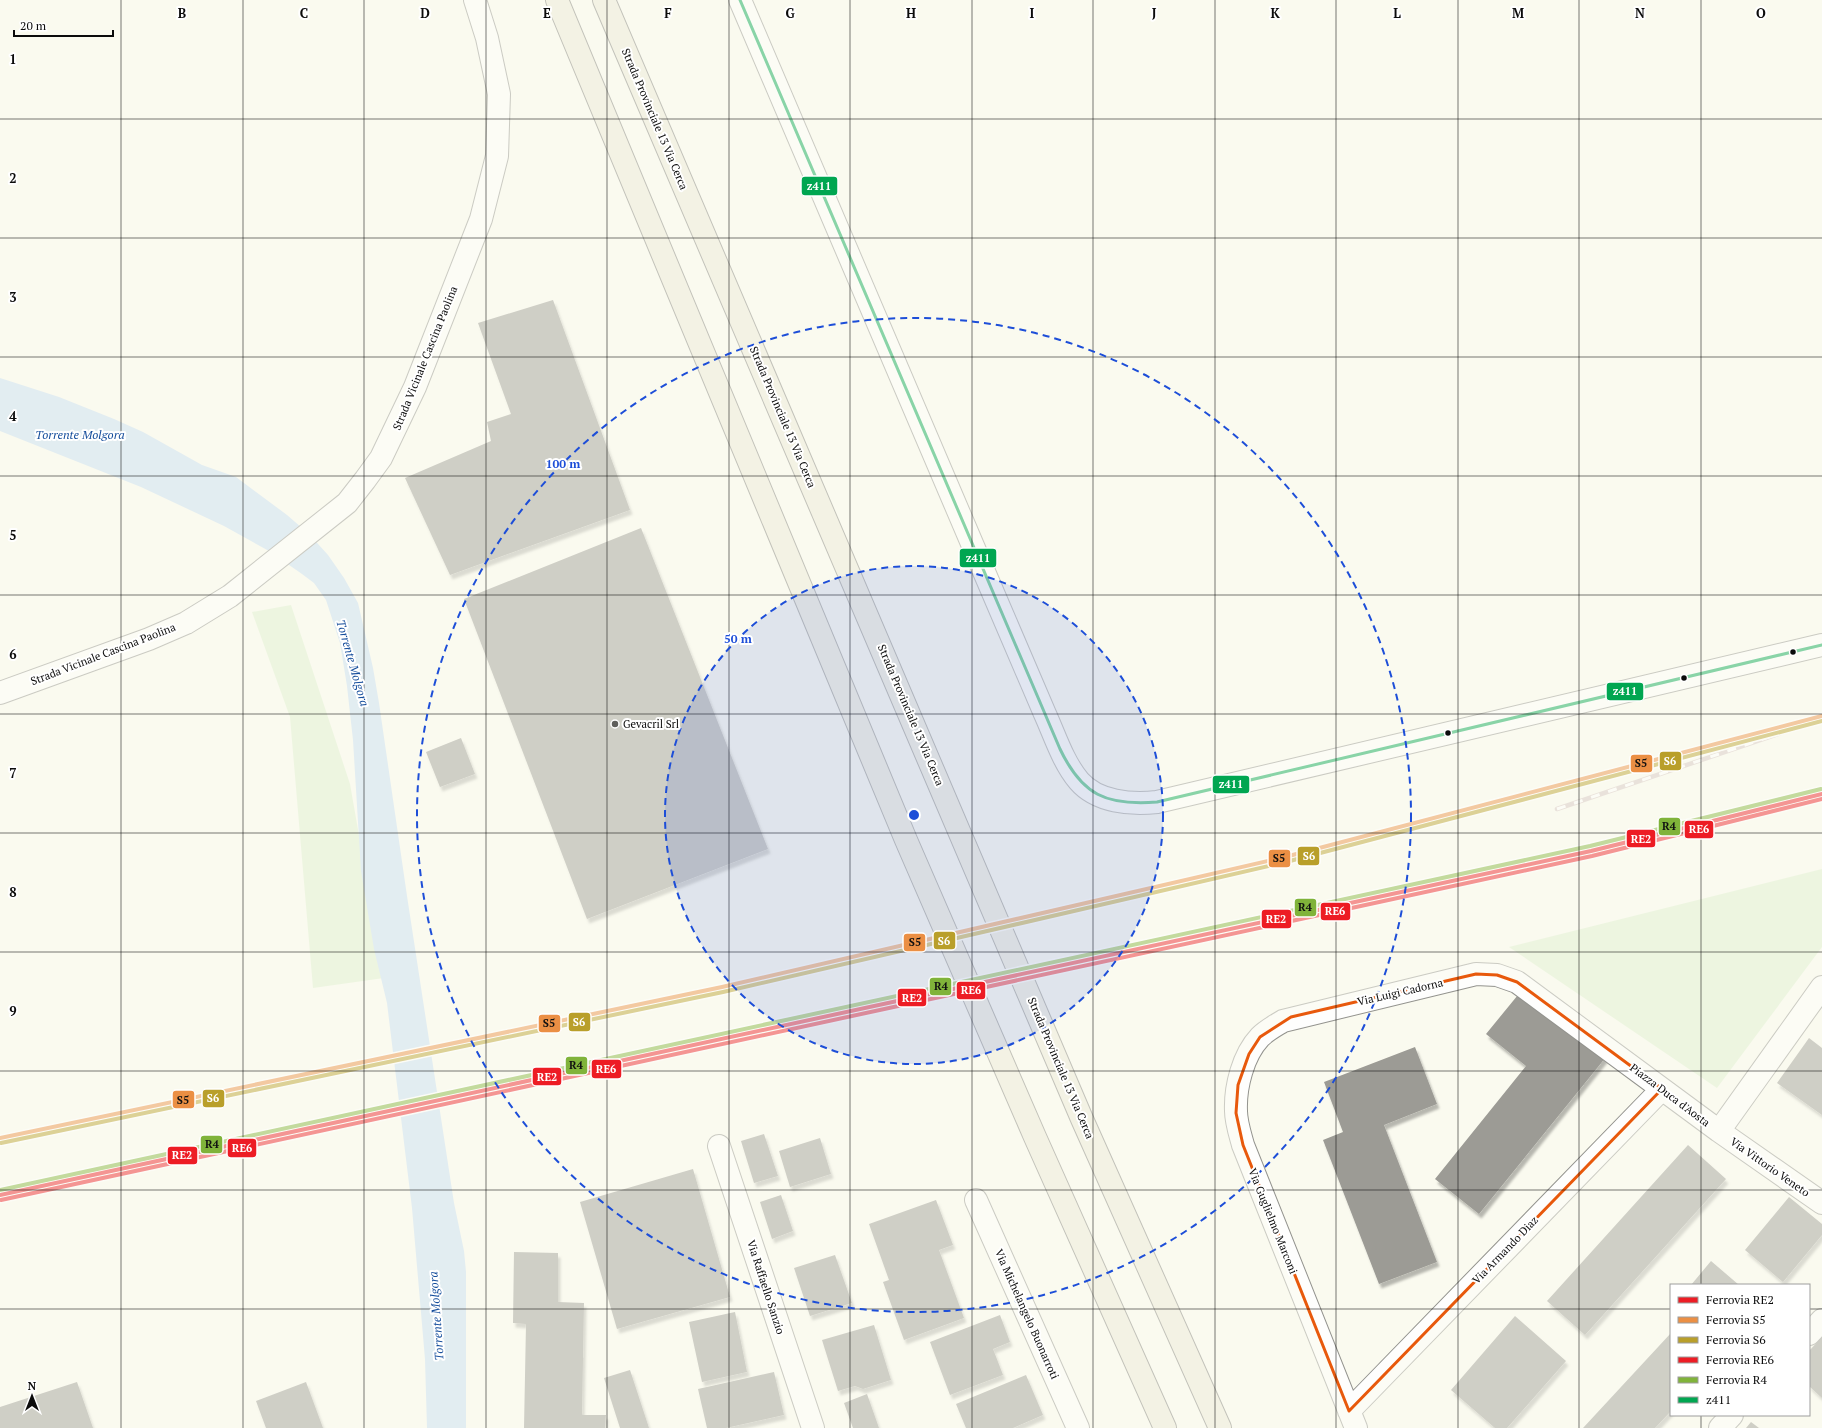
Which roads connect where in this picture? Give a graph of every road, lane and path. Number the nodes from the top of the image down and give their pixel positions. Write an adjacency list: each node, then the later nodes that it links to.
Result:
1 (475, 0): 6 (street, Strada Vicinale Cascina Paolina)
2 (557, 0): 21 (main road)
3 (604, 0): 22 (main road, Strada Provinciale 13 Via Cerca)
4 (740, 0): 5 (street)
5 (1822, 645)
6 (0, 693)
7 (1517, 982): 9 (street, Via Luigi Cadorna); 10 (street, Piazza Duca d'Aosta)
8 (1822, 987): 11 (street, Piazza Duca d'Aosta)
9 (1283, 1021): 18 (street, Via Guglielmo Marconi)
10 (1662, 1089): 11 (street, Piazza Duca d'Aosta); 18 (street, Via Armando Diaz)
11 (1719, 1131): 14 (street, Via Vittorio Veneto)
12 (719, 1146): 19 (street, Via Raffaello Sanzio)
13 (976, 1200): 20 (street, Via Michelangelo Buonarroti)
14 (1822, 1204)
15 (1822, 1320): 16 (street)
16 (1810, 1333)
17 (1731, 1416): 23 (street)
18 (1352, 1420)
19 (813, 1428)
20 (1078, 1428)
21 (1165, 1428)
22 (1220, 1428)
23 (1720, 1428)

